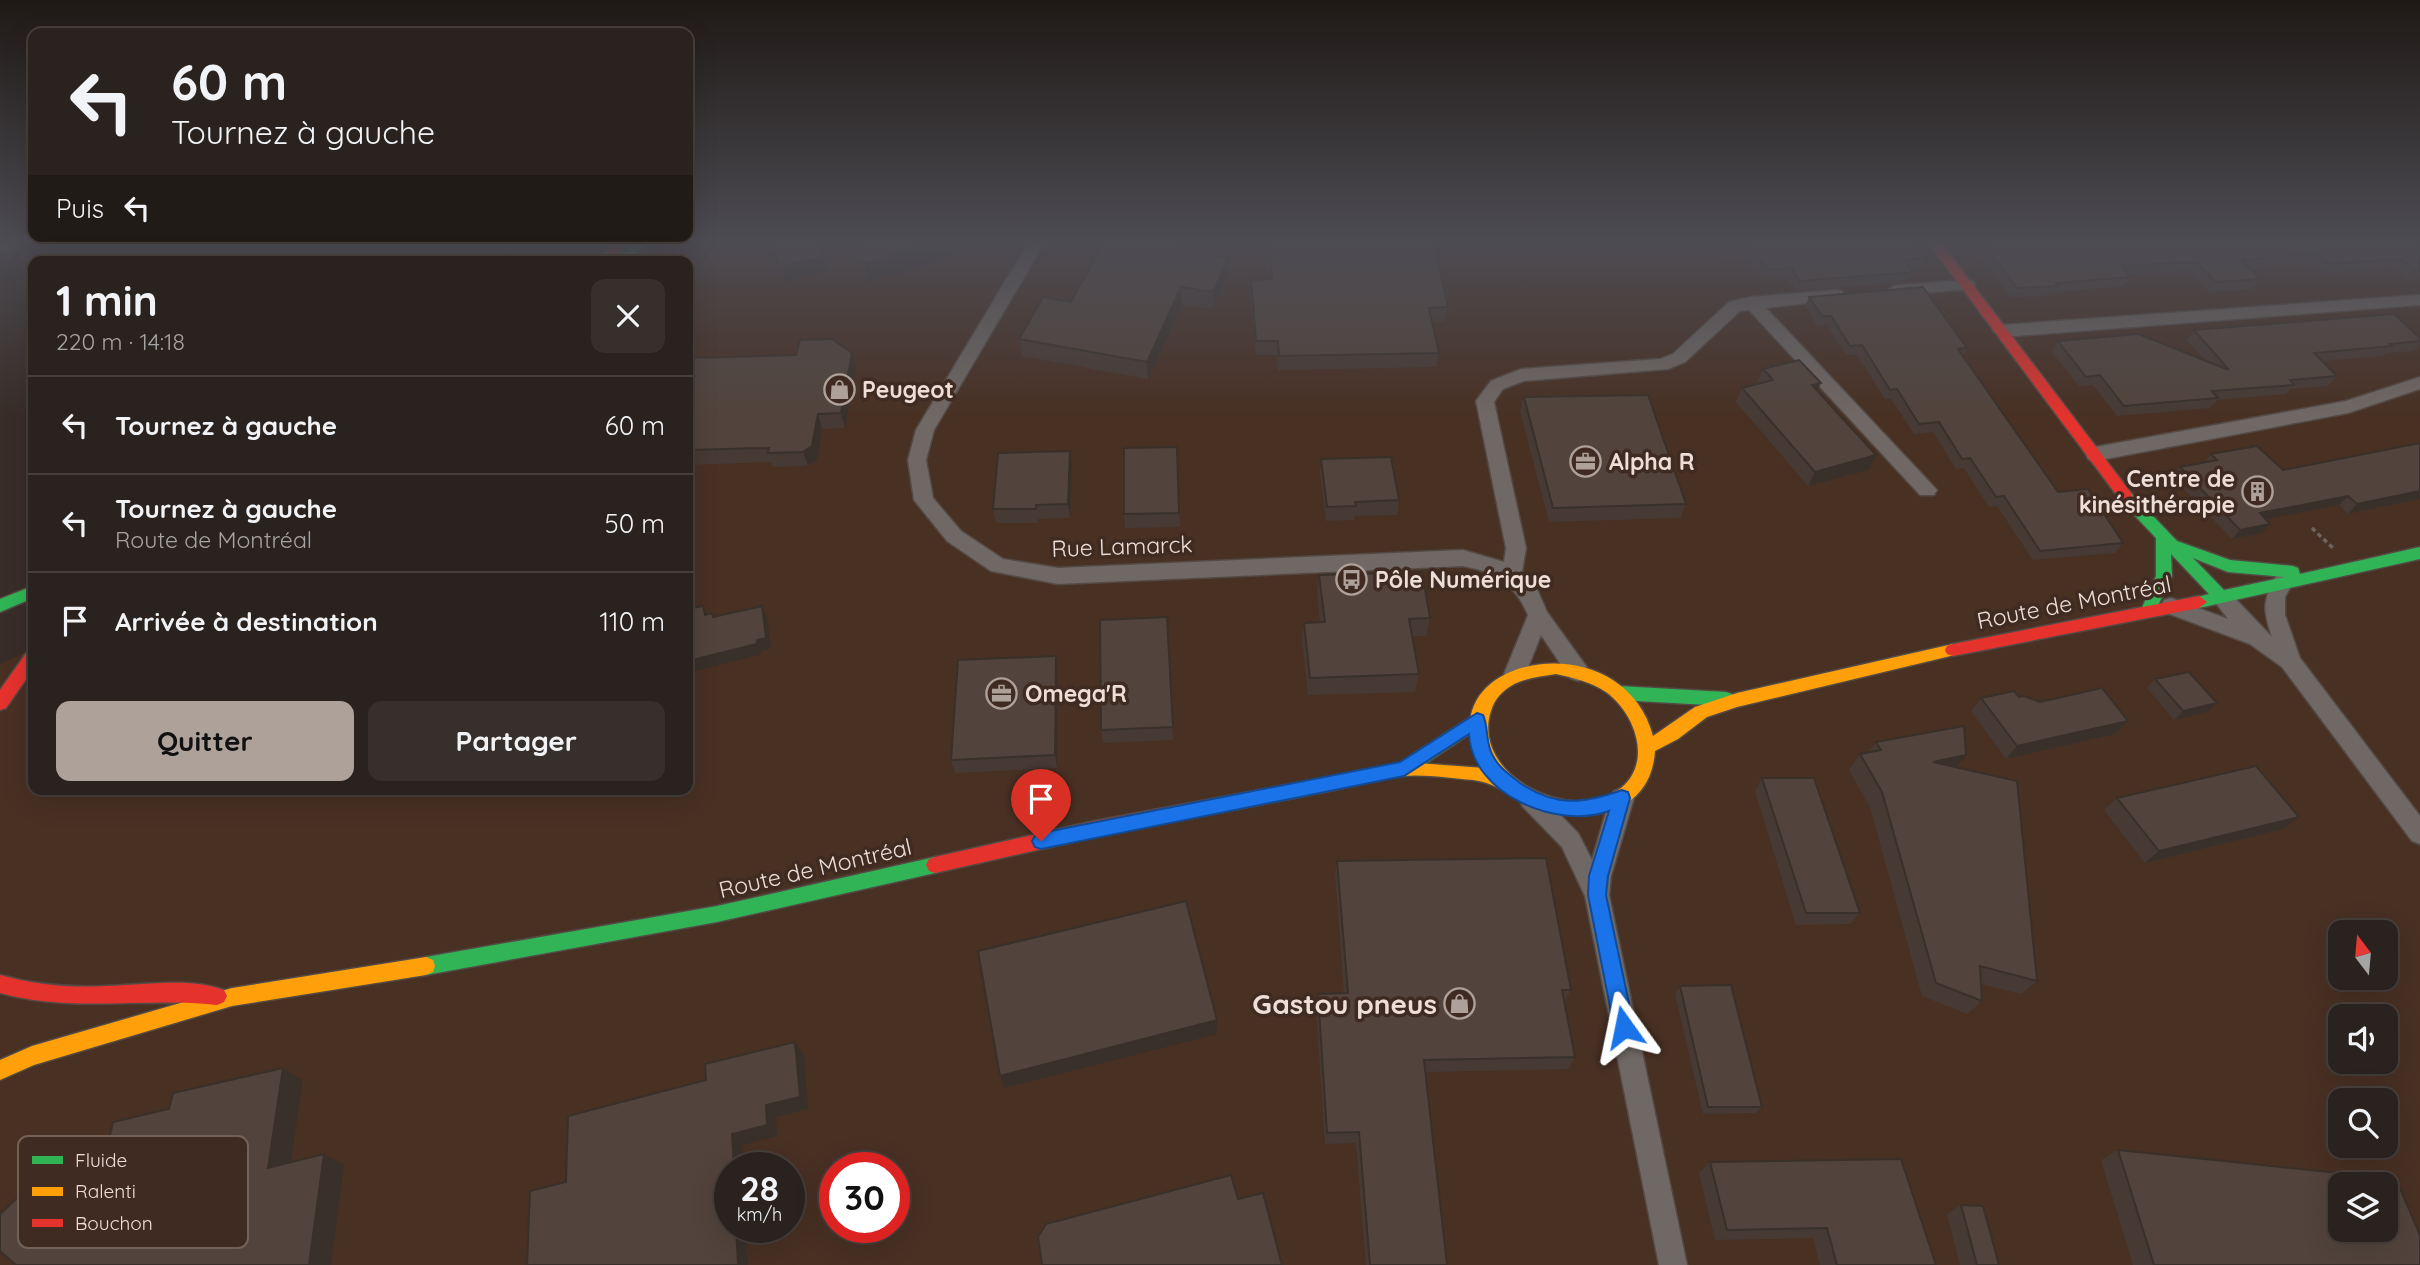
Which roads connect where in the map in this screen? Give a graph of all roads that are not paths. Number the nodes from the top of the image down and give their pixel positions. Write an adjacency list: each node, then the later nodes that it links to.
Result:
1 (1003, 299): 12 (street, Rue Lamarck)
2 (1787, 299): 5 (street)
3 (1978, 299): 6 (main road)
4 (2420, 300): 6 (street)
5 (1751, 302): 9 (street); 12 (street)
6 (2002, 331): 8 (main road)
7 (2420, 383): 8 (street)
8 (2095, 454): 10 (main road)
9 (1927, 490)
10 (2163, 538): 13 (main road); 16 (main road); 19 (main road)
11 (2420, 553): 13 (main road, Route de Montréal)
12 (1511, 574): 20 (street)
13 (2317, 574): 14 (main road, Route de Montréal)
14 (2283, 582): 16 (main road, Route de Montréal); 22 (street)
15 (28, 594): 17 (main road)
16 (2222, 598): 18 (main road, Route de Montréal); 21 (street)
17 (0, 606)
18 (2171, 606): 19 (main road, Route de Montréal); 21 (street)
19 (2149, 610): 27 (main road, Route de Montréal)
20 (1538, 615): 24 (street); 25 (street)
21 (2258, 639): 22 (street)
22 (2290, 662): 35 (street)
23 (28, 664): 28 (main road)
24 (1578, 672): 25 (main road); 26 (main road)
25 (1515, 674): 29 (main road)
26 (1619, 693): 27 (main road, Route de Montréal); 30 (main road)
27 (1737, 700): 30 (main road, Route de Montréal)
28 (0, 703)
29 (1477, 720): 31 (main road, Route de Montréal); 32 (main road)
30 (1648, 746): 33 (main road)
31 (1404, 769): 32 (main road, Route de Montréal); 38 (main road, Route de Montréal)
32 (1501, 779): 34 (main road)
33 (1622, 798): 34 (main road); 36 (street)
34 (1531, 800): 36 (street)
35 (2420, 834)
36 (1597, 895): 40 (street)
37 (0, 984): 38 (main road, Route de Montréal)
38 (232, 997): 39 (main road, Route de Montréal)
39 (0, 1070)
40 (1673, 1265)

